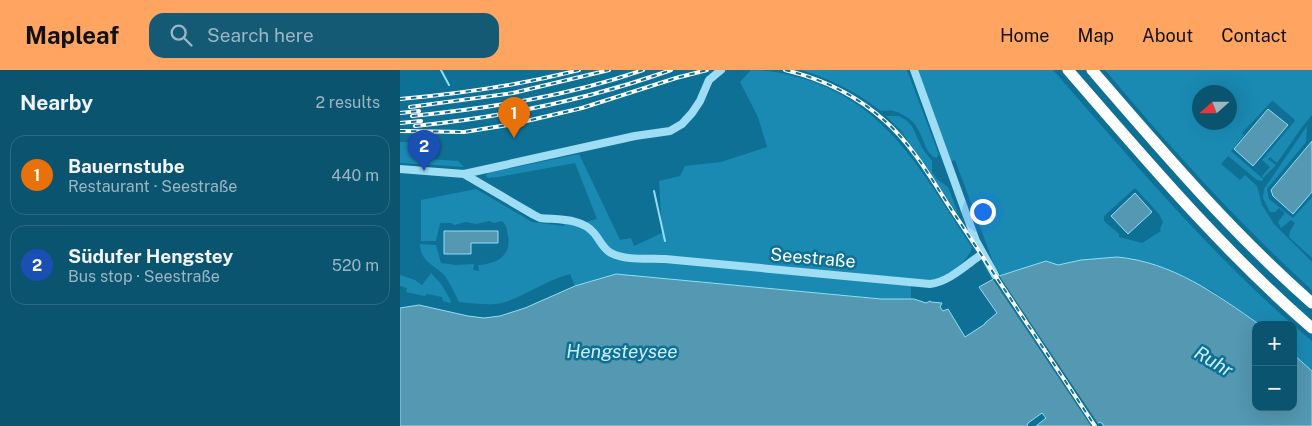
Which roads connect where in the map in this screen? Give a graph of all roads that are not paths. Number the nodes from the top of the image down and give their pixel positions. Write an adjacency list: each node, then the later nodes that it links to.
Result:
1 (721, 70): 6 (street, Seestraße)
2 (914, 70): 7 (street)
3 (1068, 70): 10 (highway)
4 (1092, 70): 9 (highway)
5 (400, 170): 6 (street, Seestraße)
6 (464, 174): 7 (street, Seestraße)
7 (982, 254): 8 (street)
8 (995, 276)
9 (1312, 303)
10 (1312, 328)

